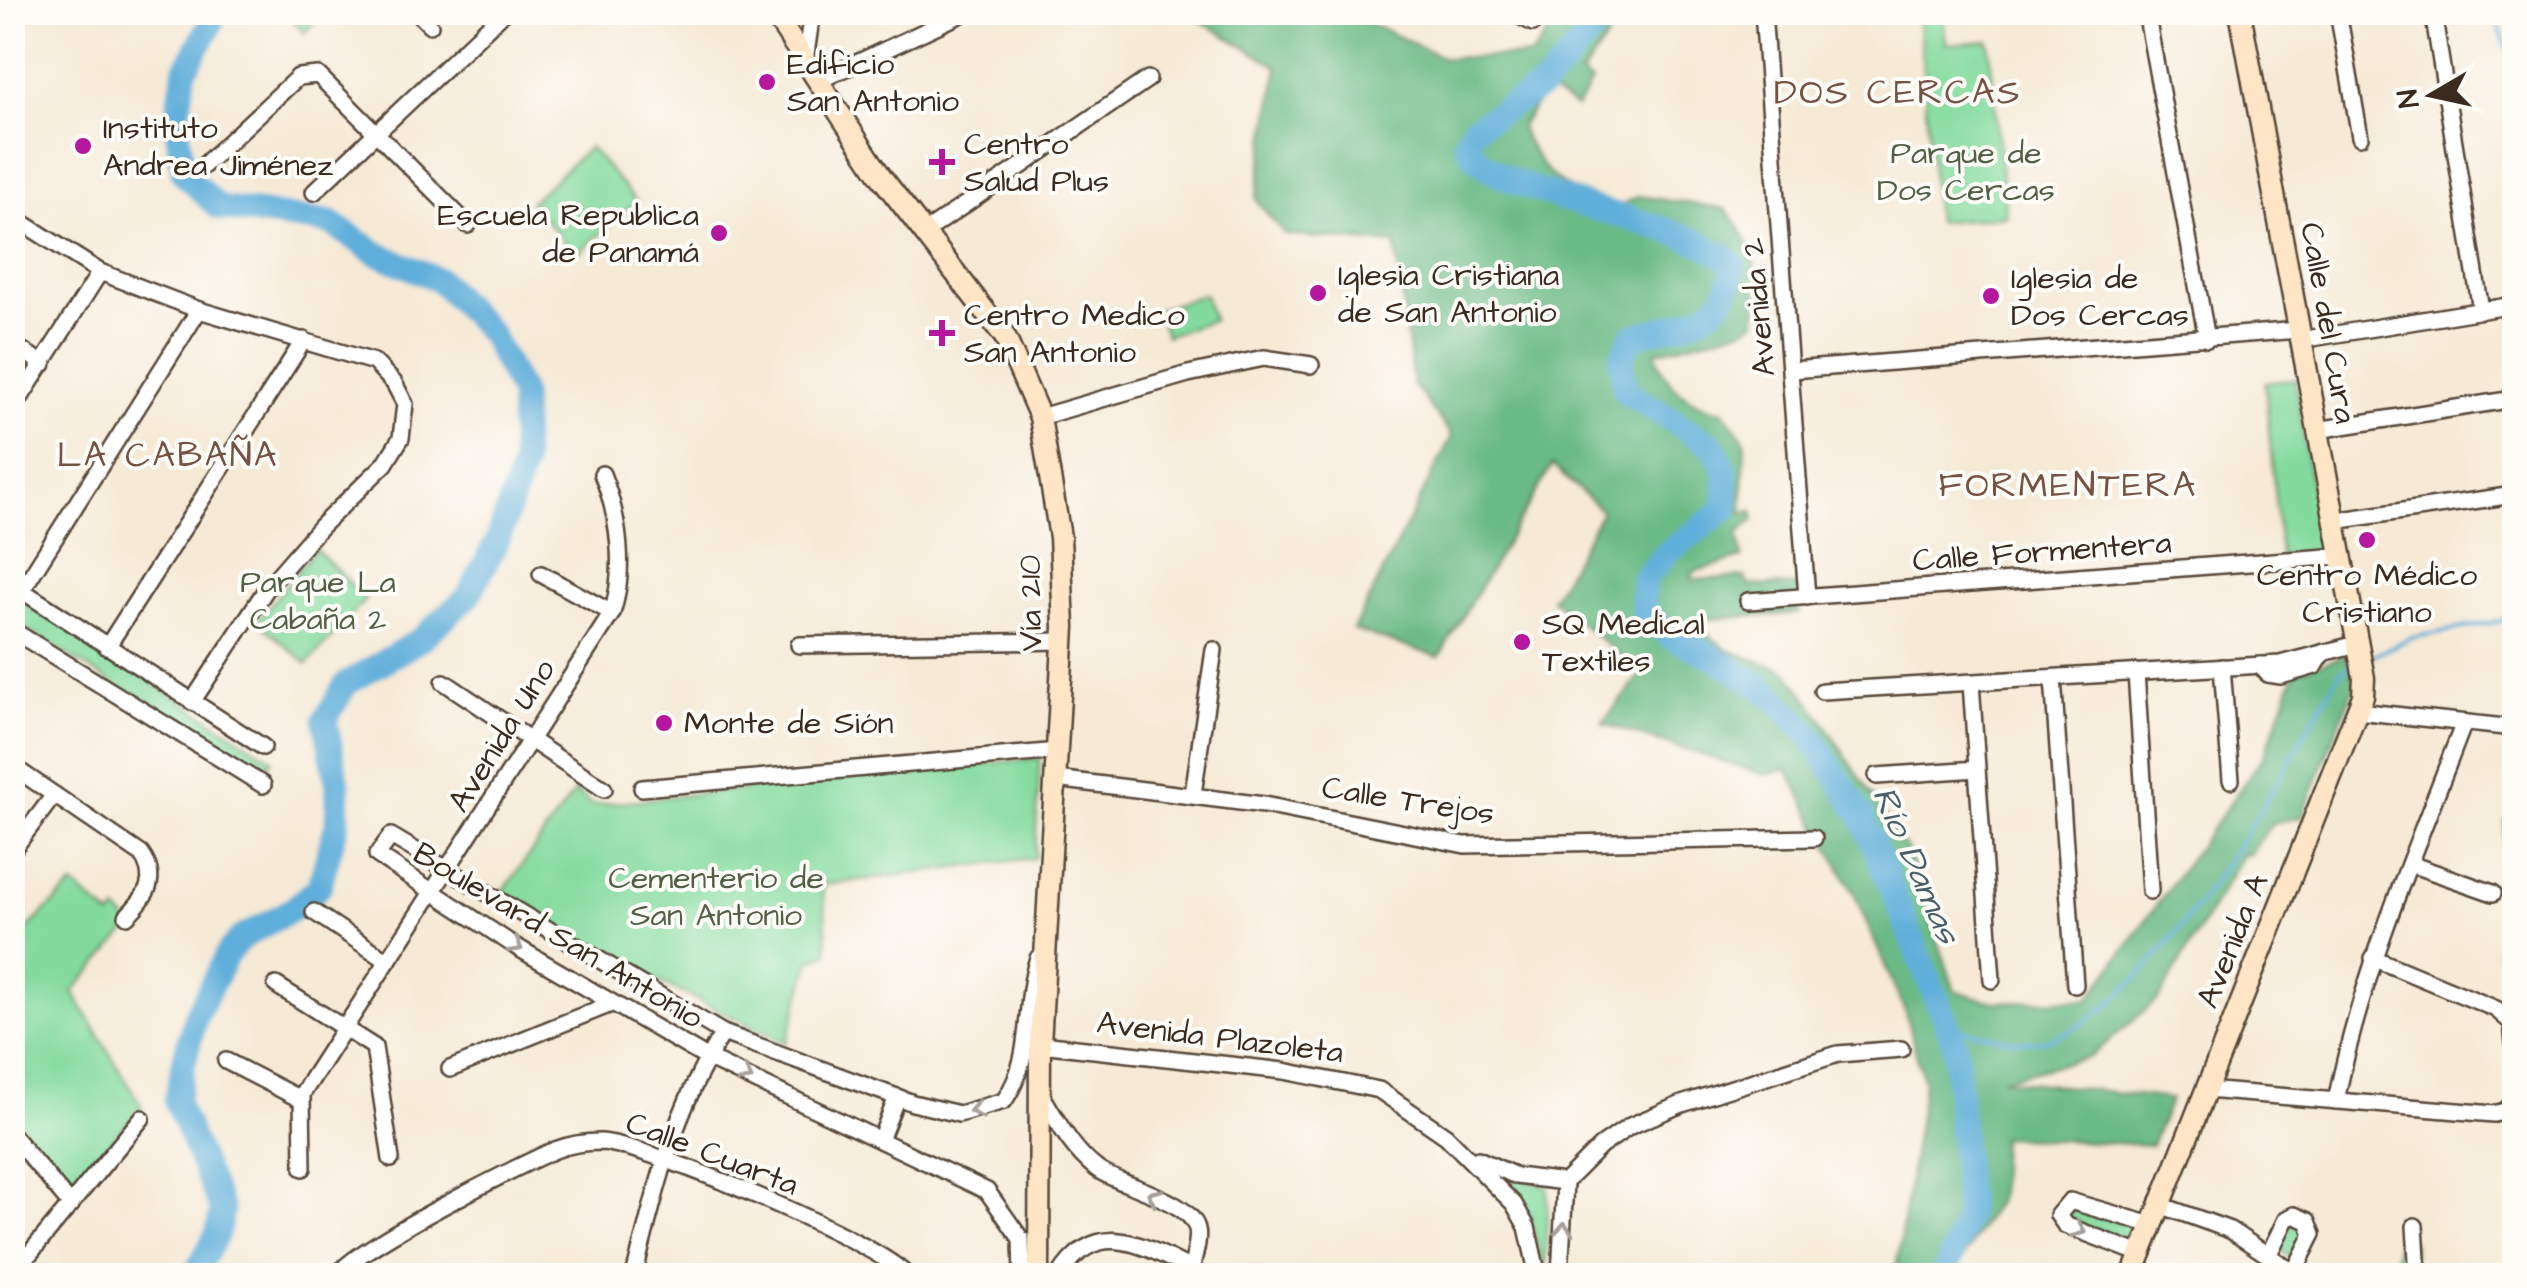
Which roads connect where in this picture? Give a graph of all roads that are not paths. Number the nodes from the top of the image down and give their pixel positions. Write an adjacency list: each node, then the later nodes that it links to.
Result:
1 (417, 12): 13 (street)
2 (504, 12): 17 (street)
3 (773, 12): 14 (main road, Vía 210)
4 (812, 12): 14 (street)
5 (966, 12): 16 (street)
6 (1512, 12): 12 (street)
7 (1763, 12): 34 (street, Avenida 2)
8 (2146, 12): 30 (street)
9 (2240, 12): 28 (main road, Calle del Cura)
10 (2338, 12): 18 (street)
11 (2433, 12): 27 (street)
12 (1533, 23)
13 (430, 26)
14 (805, 62): 16 (main road, Vía 210)
15 (1148, 80): 23 (street)
16 (818, 81): 23 (main road, Vía 210)
17 (372, 134): 19 (street); 20 (street); 22 (street)
18 (2360, 137)
19 (201, 168)
20 (314, 192)
21 (12, 216): 24 (street)
22 (468, 225)
23 (925, 232): 37 (main road, Vía 210)
24 (100, 272): 26 (street); 32 (street)
25 (2514, 306): 27 (street)
26 (199, 310): 29 (street); 44 (street)
27 (2481, 310): 28 (street)
28 (2299, 335): 30 (street); 38 (main road, Calle del Cura)
29 (304, 340): 51 (street); 61 (street)
30 (2207, 340): 34 (street)
31 (12, 344): 32 (street)
32 (43, 364): 36 (street)
33 (1312, 365): 37 (street)
34 (1792, 370): 45 (street, Avenida 2)
35 (2514, 399): 38 (street)
36 (12, 412)
37 (1040, 418): 49 (main road, Vía 210)
38 (2317, 430): 41 (main road, Calle del Cura)
39 (602, 474): 47 (street, Avenida Uno)
40 (2514, 495): 41 (street)
41 (2334, 521): 42 (main road, Calle del Cura)
42 (2340, 556): 45 (street, Calle Formentera); 52 (main road, Calle del Cura)
43 (541, 574): 47 (street)
44 (17, 587): 51 (street)
45 (1807, 597): 46 (street, Calle Formentera)
46 (1748, 600)
47 (612, 613): 65 (street, Avenida Uno)
48 (14, 636): 73 (street)
49 (1064, 641): 50 (street); 67 (main road, Vía 210)
50 (798, 644)
51 (107, 647): 61 (street)
52 (2357, 648): 54 (street); 57 (main road, Calle del Cura)
53 (1214, 650): 76 (street)
54 (2222, 667): 55 (street); 72 (street)
55 (2136, 672): 56 (street); 82 (street)
56 (2053, 678): 59 (street); 92 (street)
57 (2364, 678): 62 (main road, Avenida A)
58 (444, 682): 65 (street)
59 (1971, 682): 60 (street); 69 (street)
60 (1822, 691)
61 (192, 702): 66 (street)
62 (2357, 711): 63 (street); 102 (main road, Avenida A)
63 (2464, 725): 64 (street); 80 (street)
64 (2514, 728)
65 (533, 740): 74 (street); 81 (street, Avenida Uno)
66 (263, 747)
67 (1058, 751): 71 (main road, Vía 210); 75 (street)
68 (12, 766): 77 (street)
69 (1977, 769): 70 (street); 90 (street)
70 (1877, 776)
71 (1056, 779): 76 (street, Calle Trejos); 87 (main road, Vía 210)
72 (2231, 780)
73 (263, 784)
74 (604, 788)
75 (642, 788)
76 (1193, 794): 78 (street, Calle Trejos)
77 (54, 795): 79 (street); 86 (street)
78 (1814, 838)
79 (12, 851)
80 (2410, 864): 83 (street); 88 (street)
81 (449, 870): 84 (street, Avenida Uno); 84 (street, Boulevard San Antonio); 95 (street, Boulevard San Antonio)
82 (2150, 891)
83 (2493, 893)
84 (433, 895): 89 (street, Avenida Uno); 93 (street, Boulevard San Antonio, one-way to 93)
85 (314, 912): 89 (street)
86 (127, 916)
87 (1045, 936): 96 (main road, Vía 210); 104 (street, Boulevard San Antonio, one-way to 104)
88 (2373, 958): 97 (street); 106 (street)
89 (388, 961): 94 (street, Avenida Uno)
90 (1992, 980)
91 (276, 984): 94 (street)
92 (2075, 986)
93 (611, 1004): 99 (street, Boulevard San Antonio); 101 (street)
94 (345, 1027): 105 (street, Avenida Uno); 112 (street)
95 (723, 1033): 99 (street); 104 (street, Boulevard San Antonio)
96 (1040, 1044): 103 (main road, Vía 210); 111 (street, Avenida Plazoleta)
97 (2514, 1044)
98 (1901, 1049): 115 (street)
99 (707, 1058): 110 (street, Boulevard San Antonio, one-way to 110); 113 (street)
100 (226, 1061): 105 (street)
101 (450, 1069)
102 (2206, 1090): 106 (street); 116 (main road, Avenida A)
103 (1039, 1091): 122 (street, one-way to 103); 128 (main road, Vía 210)
104 (897, 1097): 110 (street)
105 (300, 1100): 114 (street)
106 (2336, 1101): 107 (street)
107 (2514, 1102)
108 (142, 1118): 117 (street)
109 (12, 1135): 117 (street)
110 (880, 1140): 127 (street, Boulevard San Antonio)
111 (1467, 1154): 115 (street); 130 (street, Avenida Plazoleta)
112 (392, 1160)
113 (662, 1160): 124 (street, Calle Cuarta); 125 (street); 126 (street, Calle Cuarta)
114 (302, 1168)
115 (1565, 1182): 131 (street, one-way to 115)
116 (2160, 1204): 118 (main road, Avenida A); 121 (street)
117 (71, 1205): 123 (street)
118 (2152, 1226): 120 (main road, Avenida A); 120 (street, one-way to 120)
119 (2415, 1226): 133 (street)
120 (2140, 1254): 132 (main road, Avenida A)
121 (2284, 1268)
122 (1190, 1272): 129 (street)
123 (12, 1275)
124 (337, 1276)
125 (634, 1276)
126 (907, 1276)
127 (1022, 1276)
128 (1038, 1276)
129 (1059, 1276)
130 (1538, 1276)
131 (1560, 1276)
132 (2132, 1276)
133 (2418, 1276)

